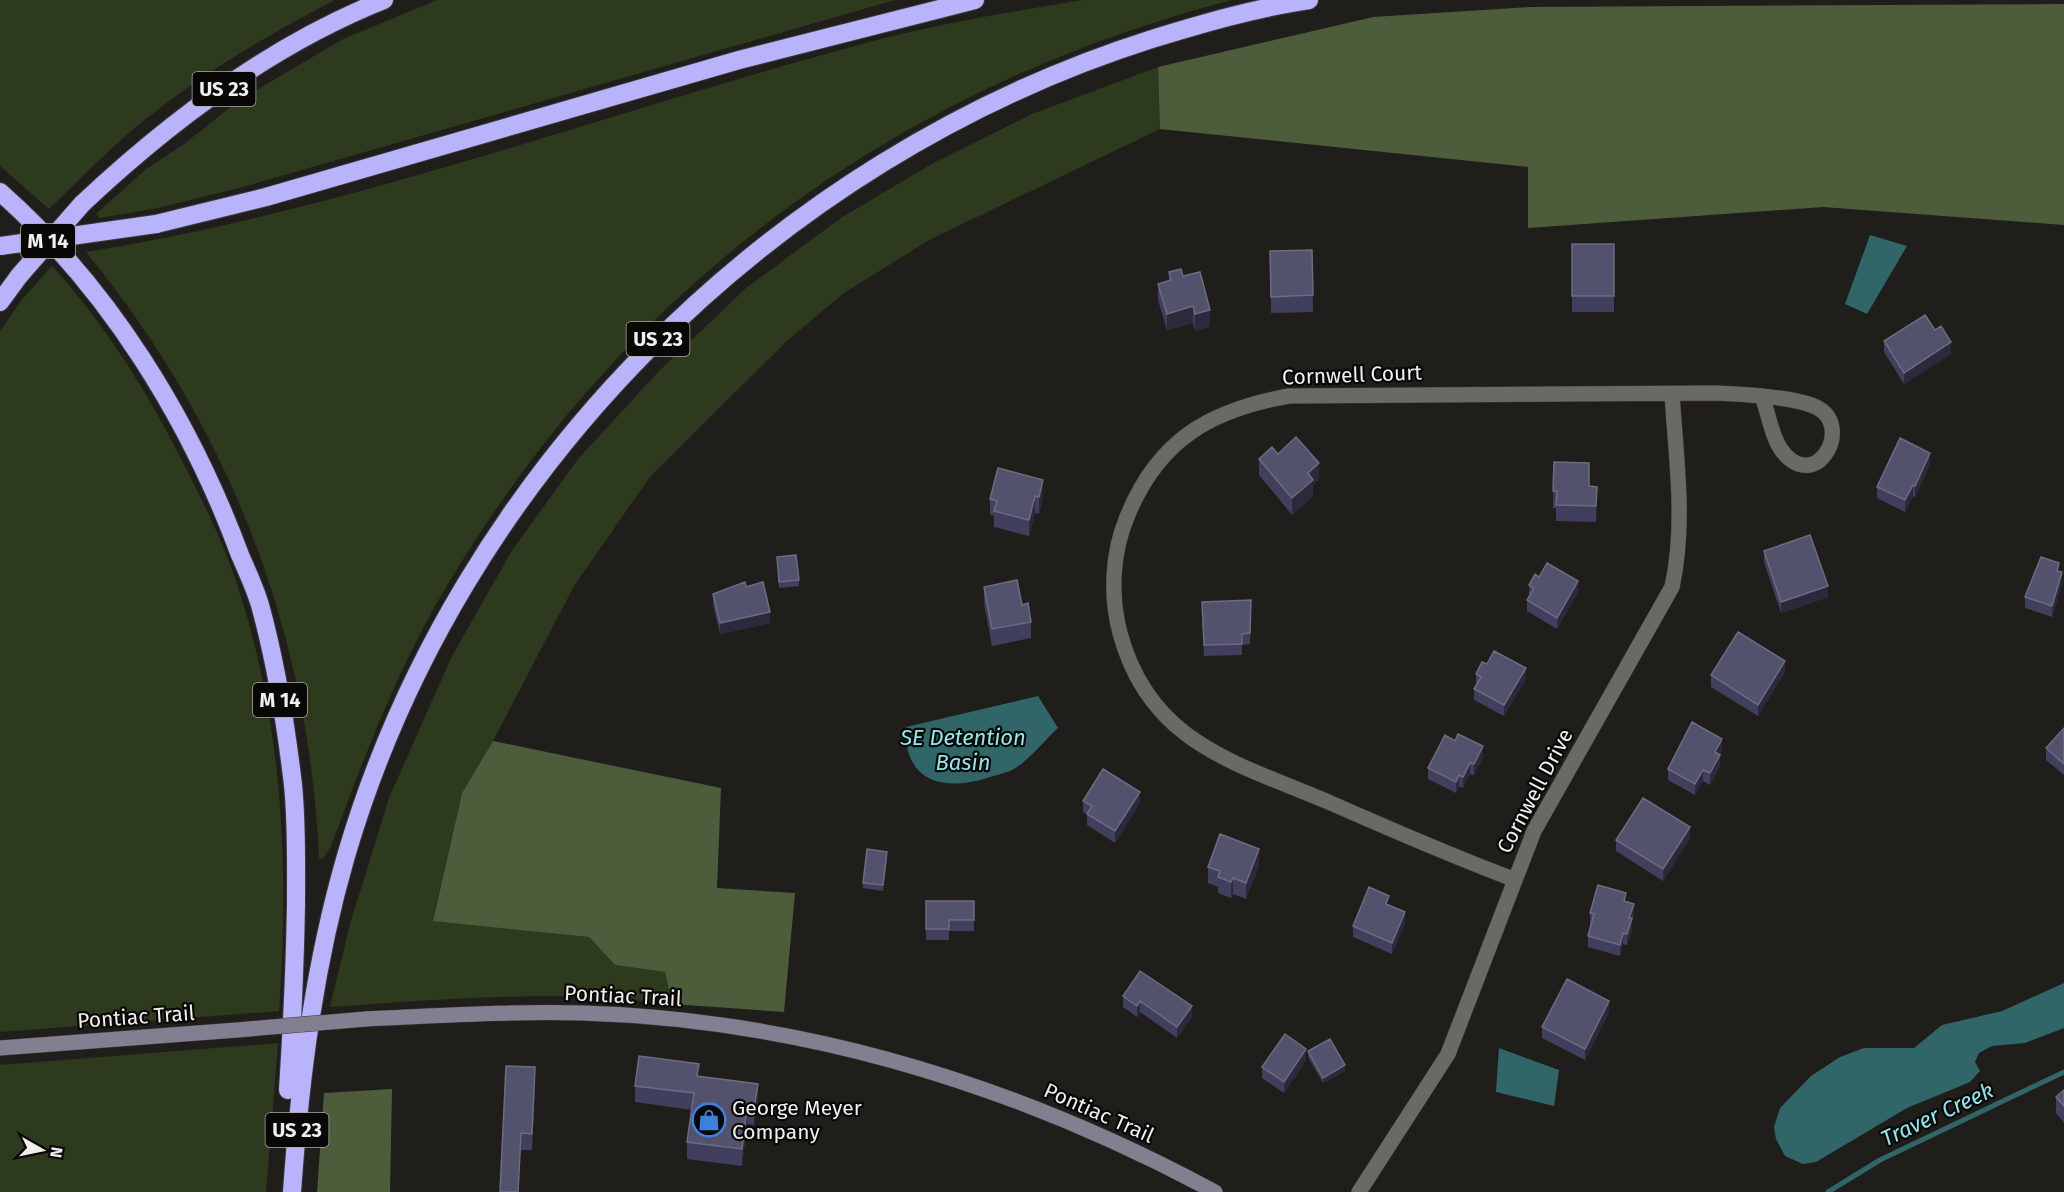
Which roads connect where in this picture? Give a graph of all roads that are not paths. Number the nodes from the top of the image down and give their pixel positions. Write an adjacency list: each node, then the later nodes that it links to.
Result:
1 (384, 0): 6 (highway, US 23, bridge)
2 (975, 0): 5 (highway, bridge)
3 (1309, 0): 12 (highway, US 23)
4 (0, 192): 11 (highway, M 14)
5 (0, 246)
6 (0, 302)
7 (1672, 394): 8 (street, Cornwell Court); 9 (street, Cornwell Drive); 9 (street, Cornwell Court)
8 (1762, 396): 8 (street, Cornwell Court)
9 (1513, 879): 14 (street, Cornwell Drive)
10 (0, 1048): 13 (main road, Pontiac Trail, bridge)
11 (280, 1192)
12 (292, 1192)
13 (1215, 1192)
14 (1359, 1192)

